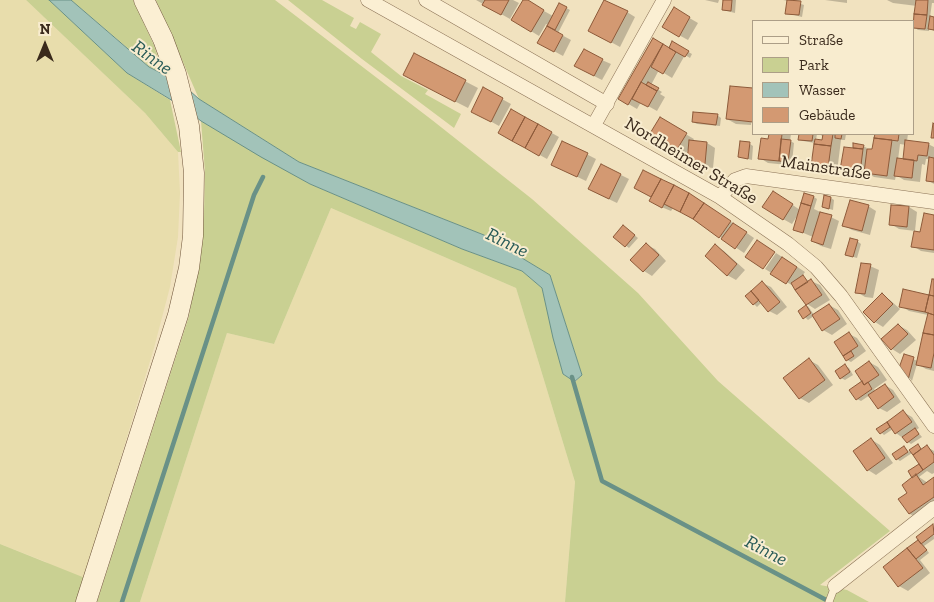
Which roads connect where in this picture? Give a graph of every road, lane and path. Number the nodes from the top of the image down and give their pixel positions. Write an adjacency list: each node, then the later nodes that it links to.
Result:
1 (144, 0): 12 (main road)
2 (368, 0): 6 (street, Nordheimer Straße)
3 (426, 0): 5 (street, Nordheimer Straße)
4 (664, 0): 5 (street)
5 (607, 104): 6 (street)
6 (594, 125): 7 (street, Nordheimer Straße)
7 (720, 197): 8 (street, Mainstraße); 9 (street, Nordheimer Straße)
8 (934, 202)
9 (934, 426)
10 (934, 508): 11 (street)
11 (835, 586): 13 (lane)
12 (86, 602)
13 (829, 602)

